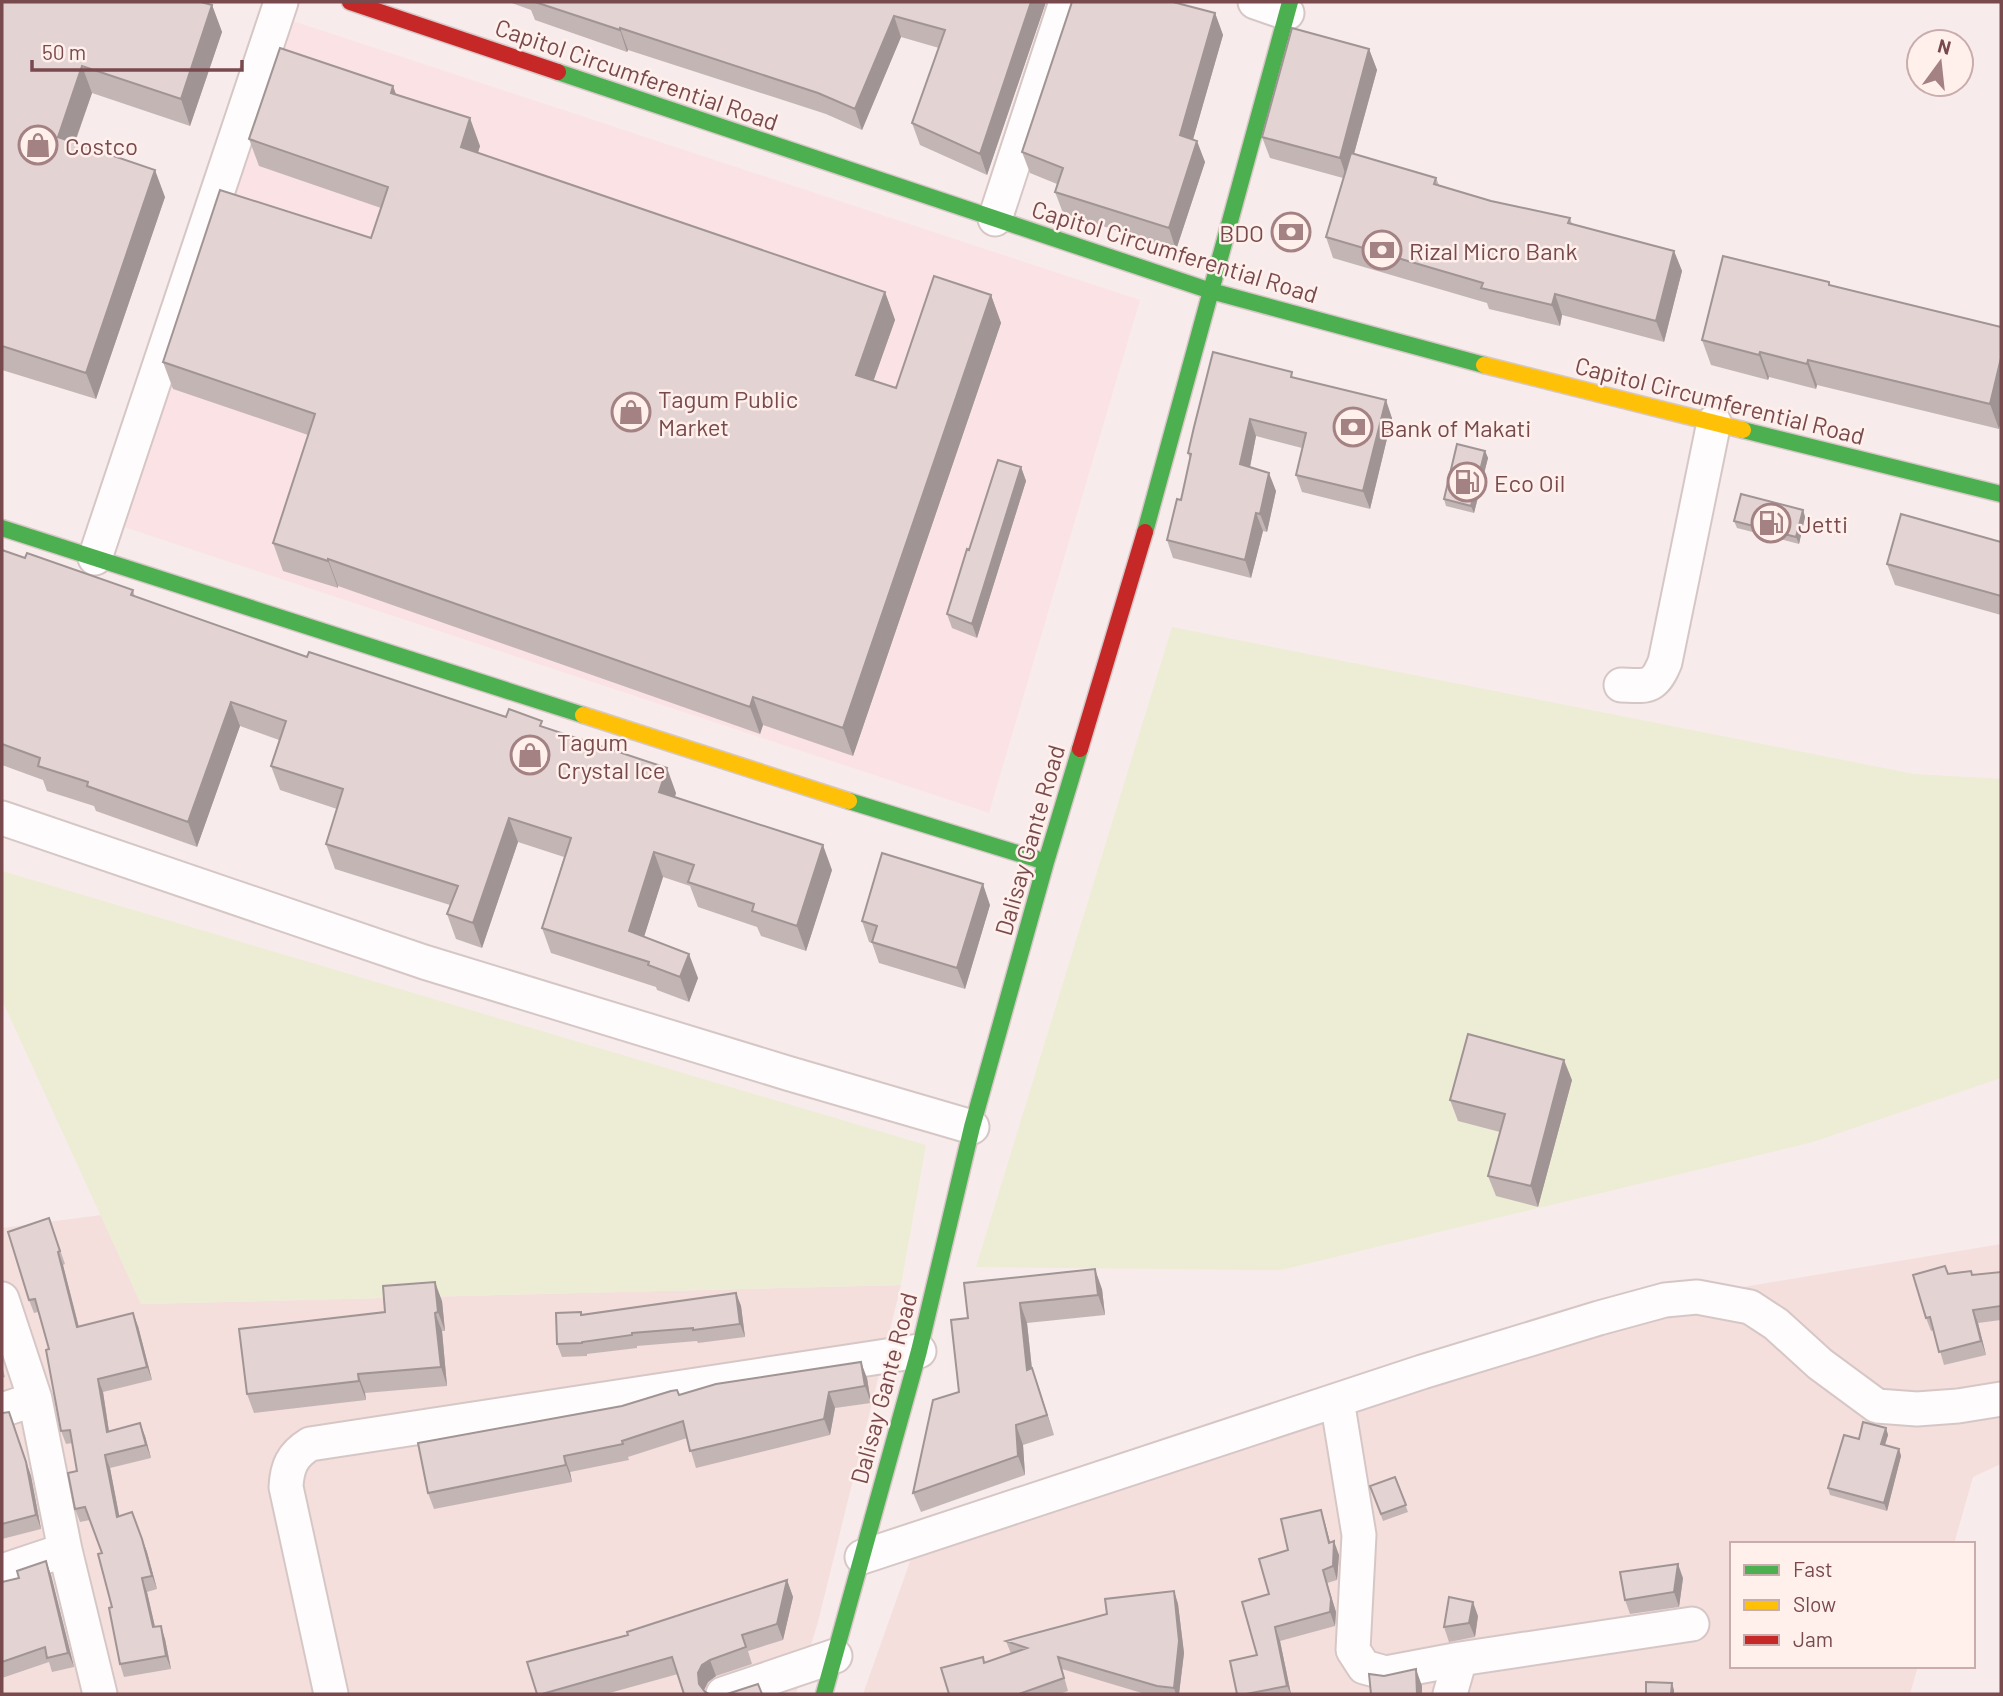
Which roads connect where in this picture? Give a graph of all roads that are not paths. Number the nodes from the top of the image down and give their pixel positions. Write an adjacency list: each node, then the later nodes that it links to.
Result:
1 (281, 2): 11 (street)
2 (350, 2): 6 (main road, Capitol Circumferential Road)
3 (1066, 2): 6 (street)
4 (1255, 2): 5 (street)
5 (1288, 7): 7 (main road, Dalisay Gante Road)
6 (995, 219): 7 (main road, Capitol Circumferential Road)
7 (1210, 291): 8 (main road, Capitol Circumferential Road); 14 (main road, Dalisay Gante Road)
8 (1714, 422): 9 (main road, Capitol Circumferential Road); 12 (street)
9 (2001, 494)
10 (2, 528): 11 (main road)
11 (95, 558): 14 (main road)
12 (1621, 685)
13 (2, 818): 15 (street)
14 (1046, 862): 15 (main road, Dalisay Gante Road)
15 (972, 1127): 17 (main road, Dalisay Gante Road)
16 (2, 1299): 18 (street)
17 (919, 1352): 23 (main road, Dalisay Gante Road); 29 (street)
18 (35, 1399): 21 (street); 22 (street)
19 (2001, 1399): 20 (street)
20 (1338, 1400): 23 (street); 27 (street)
21 (2, 1410)
22 (65, 1550): 24 (street); 28 (street)
23 (862, 1557): 26 (main road, Dalisay Gante Road)
24 (2, 1571)
25 (1692, 1623): 27 (street)
26 (835, 1656): 30 (street); 31 (main road, Dalisay Gante Road)
27 (1460, 1659): 32 (street)
28 (100, 1694)
29 (331, 1694)
30 (723, 1694)
31 (824, 1694)
32 (1450, 1694)

